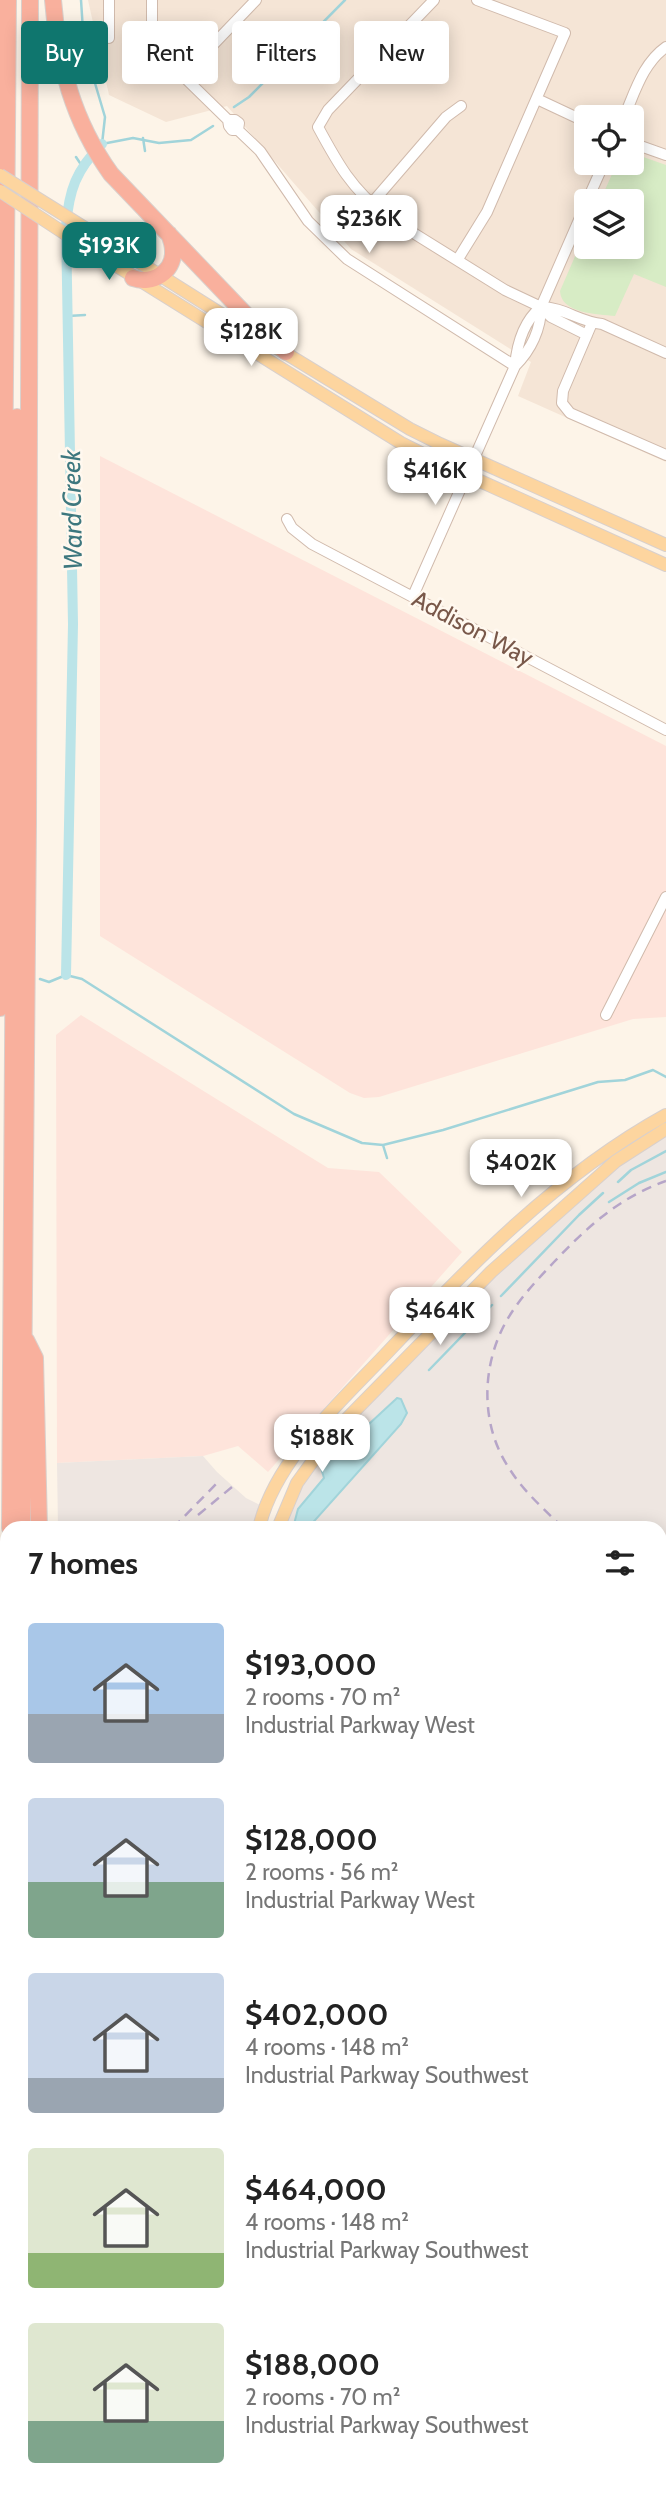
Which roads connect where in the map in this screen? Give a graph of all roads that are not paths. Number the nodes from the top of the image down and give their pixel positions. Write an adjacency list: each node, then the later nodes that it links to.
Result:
1 (8, 0): 44 (highway)
2 (20, 0): 52 (highway)
3 (30, 0): 51 (highway)
4 (53, 0): 25 (highway)
5 (109, 0): 11 (street)
6 (152, 0): 10 (street)
7 (256, 0): 12 (street)
8 (434, 0): 23 (street)
9 (477, 0): 15 (street)
10 (152, 21)
11 (109, 37)
12 (218, 40)
13 (666, 47): 16 (street)
14 (192, 84): 34 (street)
15 (537, 99): 18 (street); 26 (street)
16 (629, 105)
17 (461, 106): 23 (street)
18 (574, 116)
19 (644, 147): 20 (street)
20 (666, 155)
21 (0, 175): 27 (main road, bridge)
22 (0, 191): 28 (main road, bridge)
23 (371, 204): 26 (street)
24 (574, 232): 29 (street)
25 (169, 234): 27 (highway); 32 (highway)
26 (458, 259): 29 (street)
27 (161, 275): 28 (highway); 32 (main road)
28 (134, 278): 37 (main road)
29 (541, 307): 30 (street); 31 (street); 34 (street)
30 (592, 323): 31 (street); 33 (street)
31 (587, 335): 35 (street)
32 (286, 352): 36 (main road)
33 (666, 353)
34 (516, 366): 36 (street)
35 (666, 455)
36 (473, 459): 37 (street); 39 (main road)
37 (467, 475): 40 (main road); 41 (street)
38 (287, 519): 41 (street, Addison Way)
39 (666, 545)
40 (666, 565)
41 (413, 596): 42 (street, Addison Way)
42 (666, 730)
43 (666, 897): 45 (street)
44 (0, 1008)
45 (606, 1015)
46 (666, 1115): 48 (main road)
47 (666, 1129): 48 (main road)
48 (651, 1130): 49 (main road); 50 (main road)
49 (482, 1254): 50 (main road); 55 (main road)
50 (491, 1272): 56 (main road)
51 (24, 1336): 53 (highway); 54 (highway)
52 (10, 1521)
53 (22, 1521)
54 (39, 1521)
55 (262, 1521)
56 (281, 1521)

